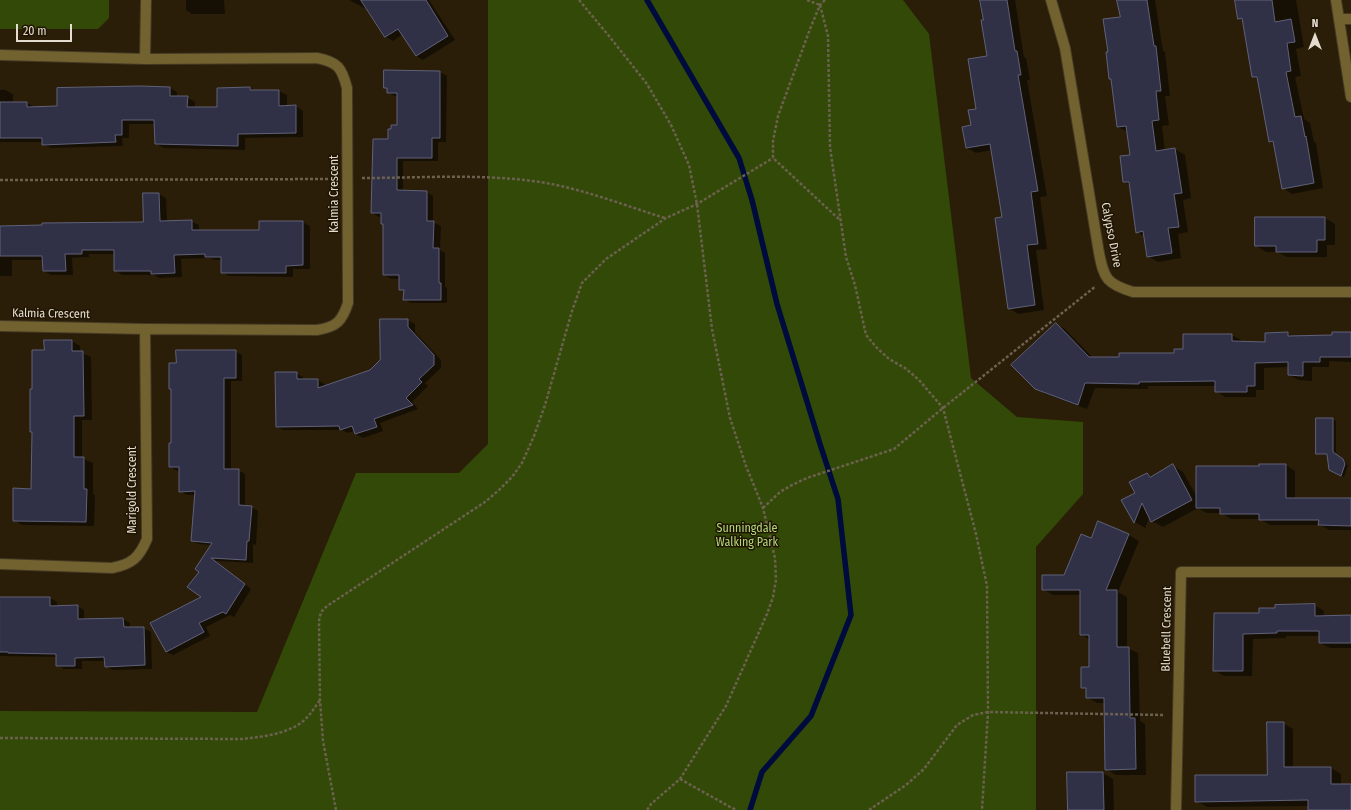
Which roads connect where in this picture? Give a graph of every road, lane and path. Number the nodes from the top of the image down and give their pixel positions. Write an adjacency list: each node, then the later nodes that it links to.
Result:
1 (146, 0): 11 (street)
2 (579, 0): 16 (path)
3 (808, 0): 7 (path)
4 (825, 0): 7 (path)
5 (1051, 0): 19 (street, Calypso Drive)
6 (1336, 0): 8 (street)
7 (820, 5): 13 (path); 18 (path)
8 (1340, 19): 9 (street); 12 (street)
9 (1351, 19)
10 (0, 55): 11 (street, Kalmia Crescent)
11 (145, 59): 14 (street, Kalmia Crescent)
12 (1351, 97)
13 (773, 158): 16 (path); 18 (path)
14 (348, 179): 15 (path); 17 (path); 22 (street, Kalmia Crescent)
15 (0, 180)
16 (697, 204): 17 (path); 24 (path)
17 (666, 218): 27 (path)
18 (842, 222): 23 (path)
19 (1106, 278): 20 (street, Calypso Drive); 23 (path)
20 (1351, 292)
21 (0, 326): 22 (street, Kalmia Crescent)
22 (145, 329): 25 (street, Marigold Crescent)
23 (943, 408): 24 (path); 28 (path)
24 (763, 508): 31 (path)
25 (0, 564)
26 (1351, 572): 29 (street, Bluebell Crescent)
27 (320, 700): 30 (path); 32 (path)
28 (988, 712): 29 (path); 35 (path); 36 (path)
29 (1178, 715): 37 (street, Bluebell Crescent)
30 (0, 738)
31 (680, 779): 33 (path); 34 (path)
32 (336, 810)
33 (647, 810)
34 (737, 810)
35 (869, 810)
36 (982, 810)
37 (1176, 810)

